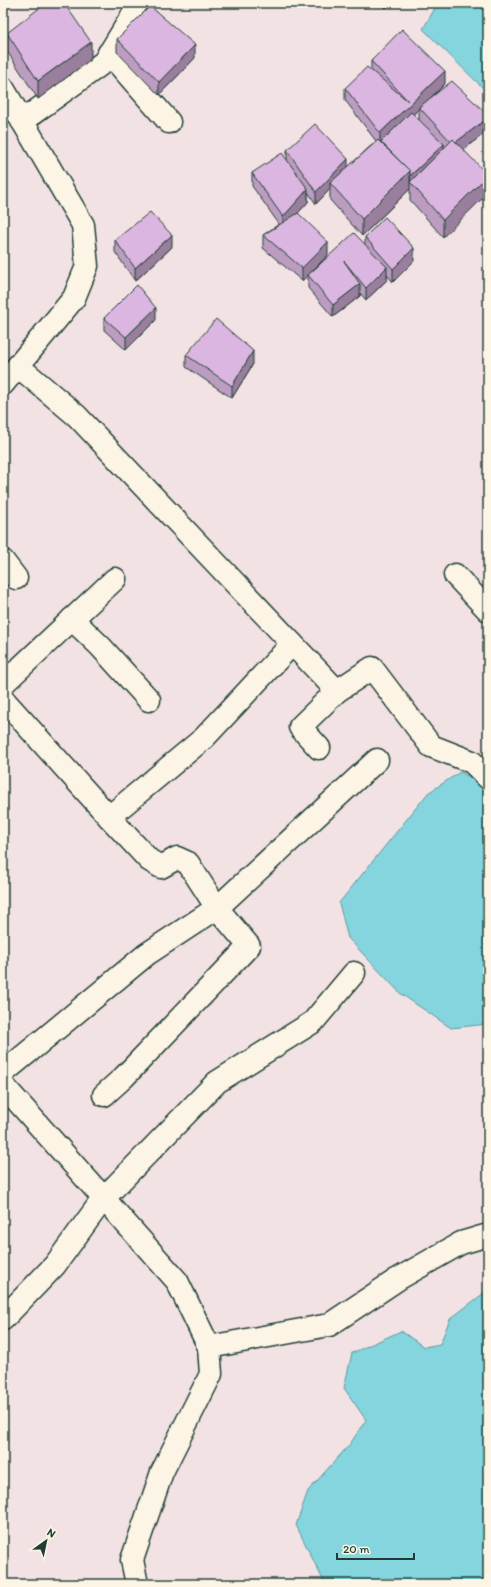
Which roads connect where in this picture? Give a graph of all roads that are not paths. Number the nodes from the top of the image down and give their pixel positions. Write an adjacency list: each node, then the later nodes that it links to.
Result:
1 (142, 3): 2 (street)
2 (109, 53): 4 (street); 5 (street)
3 (3, 88): 4 (street)
4 (22, 121): 6 (street)
5 (169, 122)
6 (18, 366): 7 (street); 12 (street)
7 (3, 384)
8 (455, 575): 10 (street)
9 (115, 579): 11 (street)
10 (488, 610)
11 (72, 619): 13 (street); 16 (street)
12 (292, 644): 14 (street); 20 (street)
13 (3, 684)
14 (337, 691): 17 (street); 19 (street)
15 (3, 699): 20 (street)
16 (149, 700)
17 (319, 748)
18 (377, 760): 21 (street)
19 (488, 778)
20 (109, 817): 21 (street)
21 (217, 908): 23 (street); 25 (street)
22 (354, 973): 26 (street)
23 (3, 1073)
24 (3, 1085): 26 (street)
25 (104, 1095)
26 (103, 1199): 28 (street); 29 (street)
27 (488, 1235): 29 (street)
28 (3, 1319)
29 (209, 1347): 30 (street)
30 (137, 1584)

